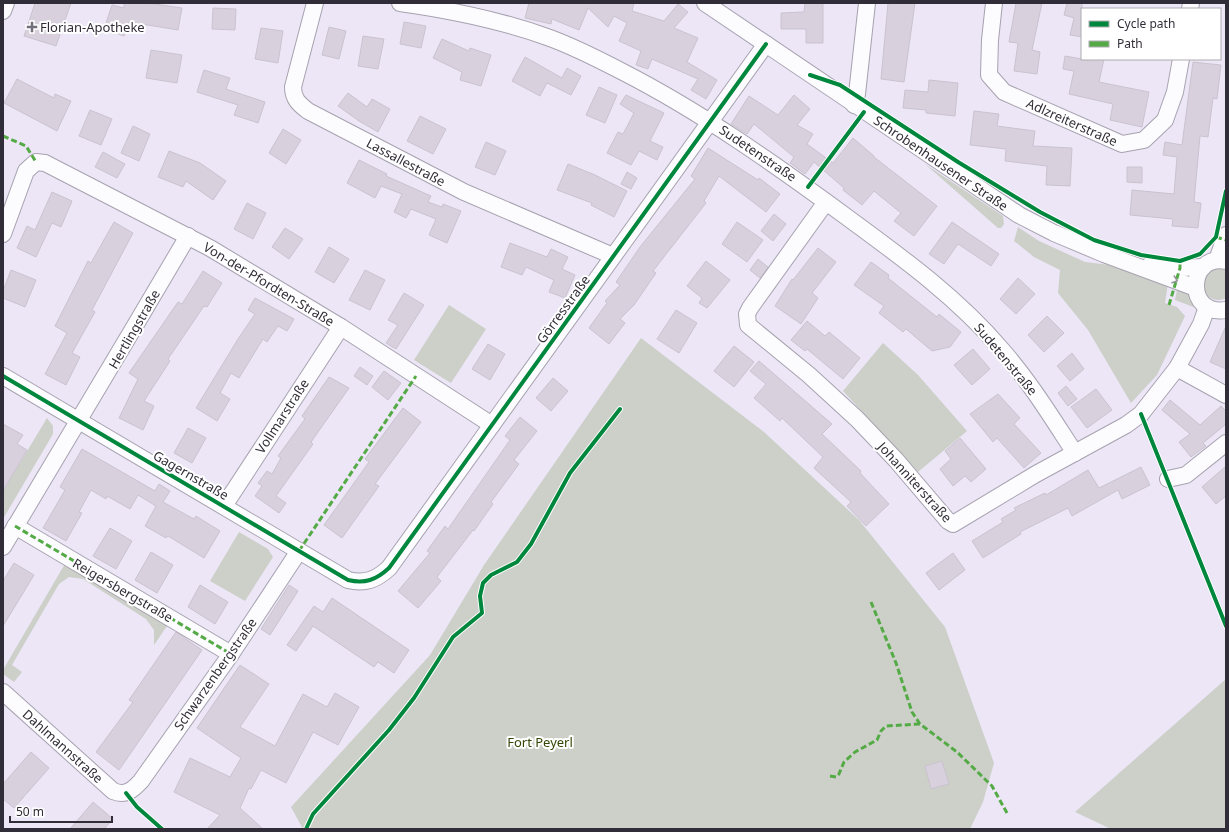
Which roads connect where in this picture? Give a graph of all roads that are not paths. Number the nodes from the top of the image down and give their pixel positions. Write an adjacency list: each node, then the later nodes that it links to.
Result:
1 (6, 3): 7 (street)
2 (314, 3): 16 (street, Lassallestraße)
3 (400, 3): 11 (street, Sudetenstraße)
4 (705, 3): 8 (street, Schrobenhausener Straße)
5 (867, 3): 10 (street)
6 (994, 3): 9 (street, Adlzreiterstraße)
7 (3, 11)
8 (766, 44): 10 (street, Schrobenhausener Straße); 11 (street, Görresstraße)
9 (1181, 60)
10 (854, 104): 17 (street, Schrobenhausener Straße)
11 (710, 121): 12 (street, Sudetenstraße); 16 (street, Görresstraße)
12 (826, 202): 29 (street, Sudetenstraße); 29 (street, Johanniterstraße)
13 (3, 234): 15 (street, Von-der-Pfordten-Straße)
14 (1226, 235): 18 (street)
15 (188, 236): 22 (street, Von-der-Pfordten-Straße); 26 (street, Hertlingstraße)
16 (613, 256): 27 (street, Görresstraße)
17 (1128, 262): 18 (street, Schrobenhausener Straße); 19 (street, Schrobenhausener Straße, one-way to 19)
18 (1215, 263): 19 (street)
19 (1196, 288): 20 (street)
20 (1208, 307): 21 (street); 23 (street, Johanniterstraße)
21 (1226, 310)
22 (341, 326): 27 (street, Von-der-Pfordten-Straße); 31 (street, Vollmarstraße)
23 (1177, 368): 25 (street); 29 (street, Johanniterstraße)
24 (3, 376): 26 (street, Gagernstraße)
25 (1226, 395)
26 (78, 422): 31 (street, Gagernstraße); 32 (street)
27 (492, 425): 35 (street, Görresstraße)
28 (1226, 443): 30 (street)
29 (1075, 452)
30 (1168, 479)
31 (224, 506): 34 (street, Gagernstraße)
32 (15, 526): 33 (street); 36 (street, Reigersbergstraße)
33 (3, 546)
34 (299, 551): 35 (street, Gagernstraße); 36 (street, Schwarzenbergstraße)
35 (371, 581)
36 (231, 654): 38 (street, Schwarzenbergstraße)
37 (3, 692): 38 (street, Dahlmannstraße)
38 (126, 793)

